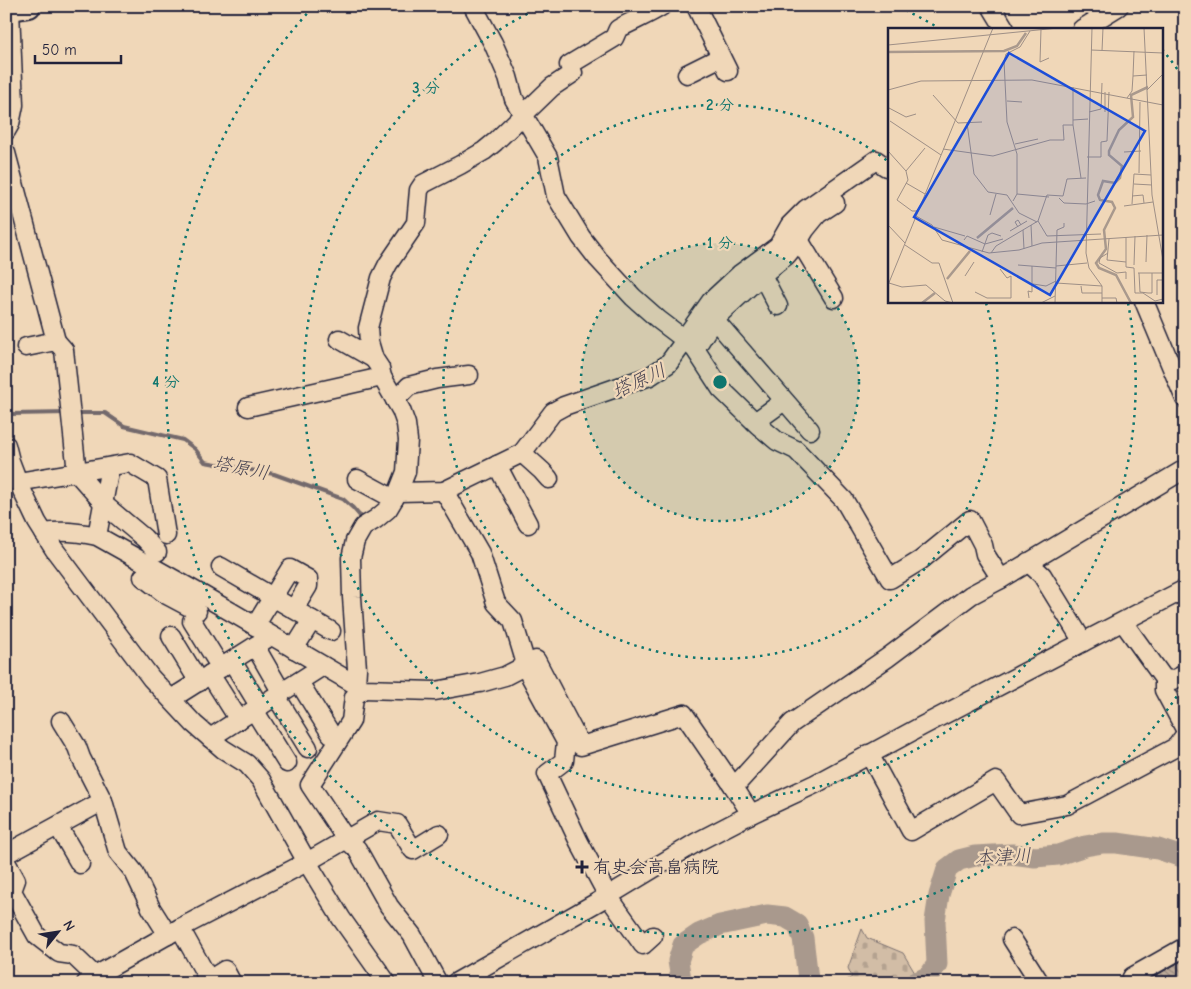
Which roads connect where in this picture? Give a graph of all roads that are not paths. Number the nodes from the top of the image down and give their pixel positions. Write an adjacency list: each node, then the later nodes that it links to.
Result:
1 (473, 6): 10 (street)
2 (662, 6): 10 (street)
3 (696, 6): 9 (street)
4 (991, 6): 7 (street)
5 (1119, 6): 8 (street)
6 (15, 9): 11 (street)
7 (1004, 28)
8 (1084, 28)
9 (687, 74)
10 (523, 115): 22 (street); 24 (street)
11 (6, 132)
12 (6, 153): 21 (street)
13 (888, 166): 14 (street)
14 (798, 232): 15 (street); 16 (street); 22 (street)
15 (762, 275): 18 (street); 19 (street)
16 (834, 298)
17 (1144, 302): 27 (street)
18 (778, 306)
19 (714, 319): 22 (street); 29 (street)
20 (339, 339): 24 (street)
21 (56, 341): 23 (street); 38 (street)
22 (689, 344): 31 (street); 34 (street)
23 (26, 347)
24 (374, 359): 26 (street)
25 (469, 375): 28 (street)
26 (382, 377): 28 (street); 30 (street)
27 (1185, 399)
28 (395, 400): 43 (street)
29 (784, 400): 31 (street); 32 (street)
30 (248, 407)
31 (755, 422): 53 (street)
32 (810, 430)
33 (6, 445): 41 (street)
34 (522, 453): 35 (street); 40 (street)
35 (497, 465): 42 (street); 45 (street)
36 (110, 467): 38 (street); 44 (street); 47 (street)
37 (1185, 469): 50 (street)
38 (77, 473): 41 (street); 44 (street)
39 (357, 479): 43 (street)
40 (549, 480)
41 (18, 482): 46 (street)
42 (444, 491): 43 (street); 66 (street)
43 (392, 496): 72 (street)
44 (104, 503): 48 (street); 49 (street)
45 (528, 524)
46 (44, 533): 48 (street); 74 (street)
47 (166, 535)
48 (97, 536): 59 (street)
49 (157, 552)
50 (1028, 562): 53 (street); 63 (street)
51 (221, 566): 55 (street)
52 (143, 576): 68 (street)
53 (1001, 578): 86 (street)
54 (1185, 589): 58 (street)
55 (272, 597): 56 (street); 56 (street); 59 (street)
56 (294, 609): 57 (street)
57 (312, 620): 60 (street); 65 (street)
58 (1123, 622): 63 (street); 70 (street)
59 (254, 626): 62 (street)
60 (331, 631)
61 (171, 636): 68 (street)
62 (271, 636): 64 (street); 65 (street)
63 (1083, 642): 84 (street)
64 (255, 646): 68 (street); 73 (street)
65 (294, 649): 67 (street)
66 (526, 665): 72 (street); 86 (street); 96 (street)
67 (324, 666): 71 (street); 72 (street)
68 (215, 671): 74 (street); 76 (street); 77 (street)
69 (1185, 674): 70 (street)
70 (1164, 679): 75 (street)
71 (299, 682): 73 (street); 80 (street)
72 (359, 687): 91 (street)
73 (279, 694): 76 (street); 83 (street)
74 (171, 700): 82 (street)
75 (1180, 707): 79 (street)
76 (257, 708): 77 (street); 85 (street)
77 (239, 720): 82 (street)
78 (61, 721): 87 (street)
79 (1185, 729)
80 (331, 734)
81 (1185, 735): 84 (street)
82 (210, 738): 93 (street)
83 (308, 748)
84 (869, 754): 88 (street)
85 (287, 763)
86 (734, 787): 88 (street)
87 (103, 801): 89 (street); 97 (street)
88 (751, 814): 96 (street)
89 (58, 826): 92 (street); 94 (street)
90 (438, 834): 91 (street)
91 (346, 839): 93 (street); 104 (street)
92 (7, 854): 95 (street)
93 (307, 862): 97 (street); 103 (street)
94 (80, 864)
95 (9, 891): 101 (street)
96 (608, 896): 98 (street); 105 (street)
97 (174, 932): 101 (street); 102 (street)
98 (653, 936)
99 (1012, 939): 106 (street)
100 (1185, 947): 107 (street)
101 (91, 979)
102 (232, 983)
103 (387, 983)
104 (438, 983)
105 (455, 983)
106 (1040, 983)
107 (1130, 983)

